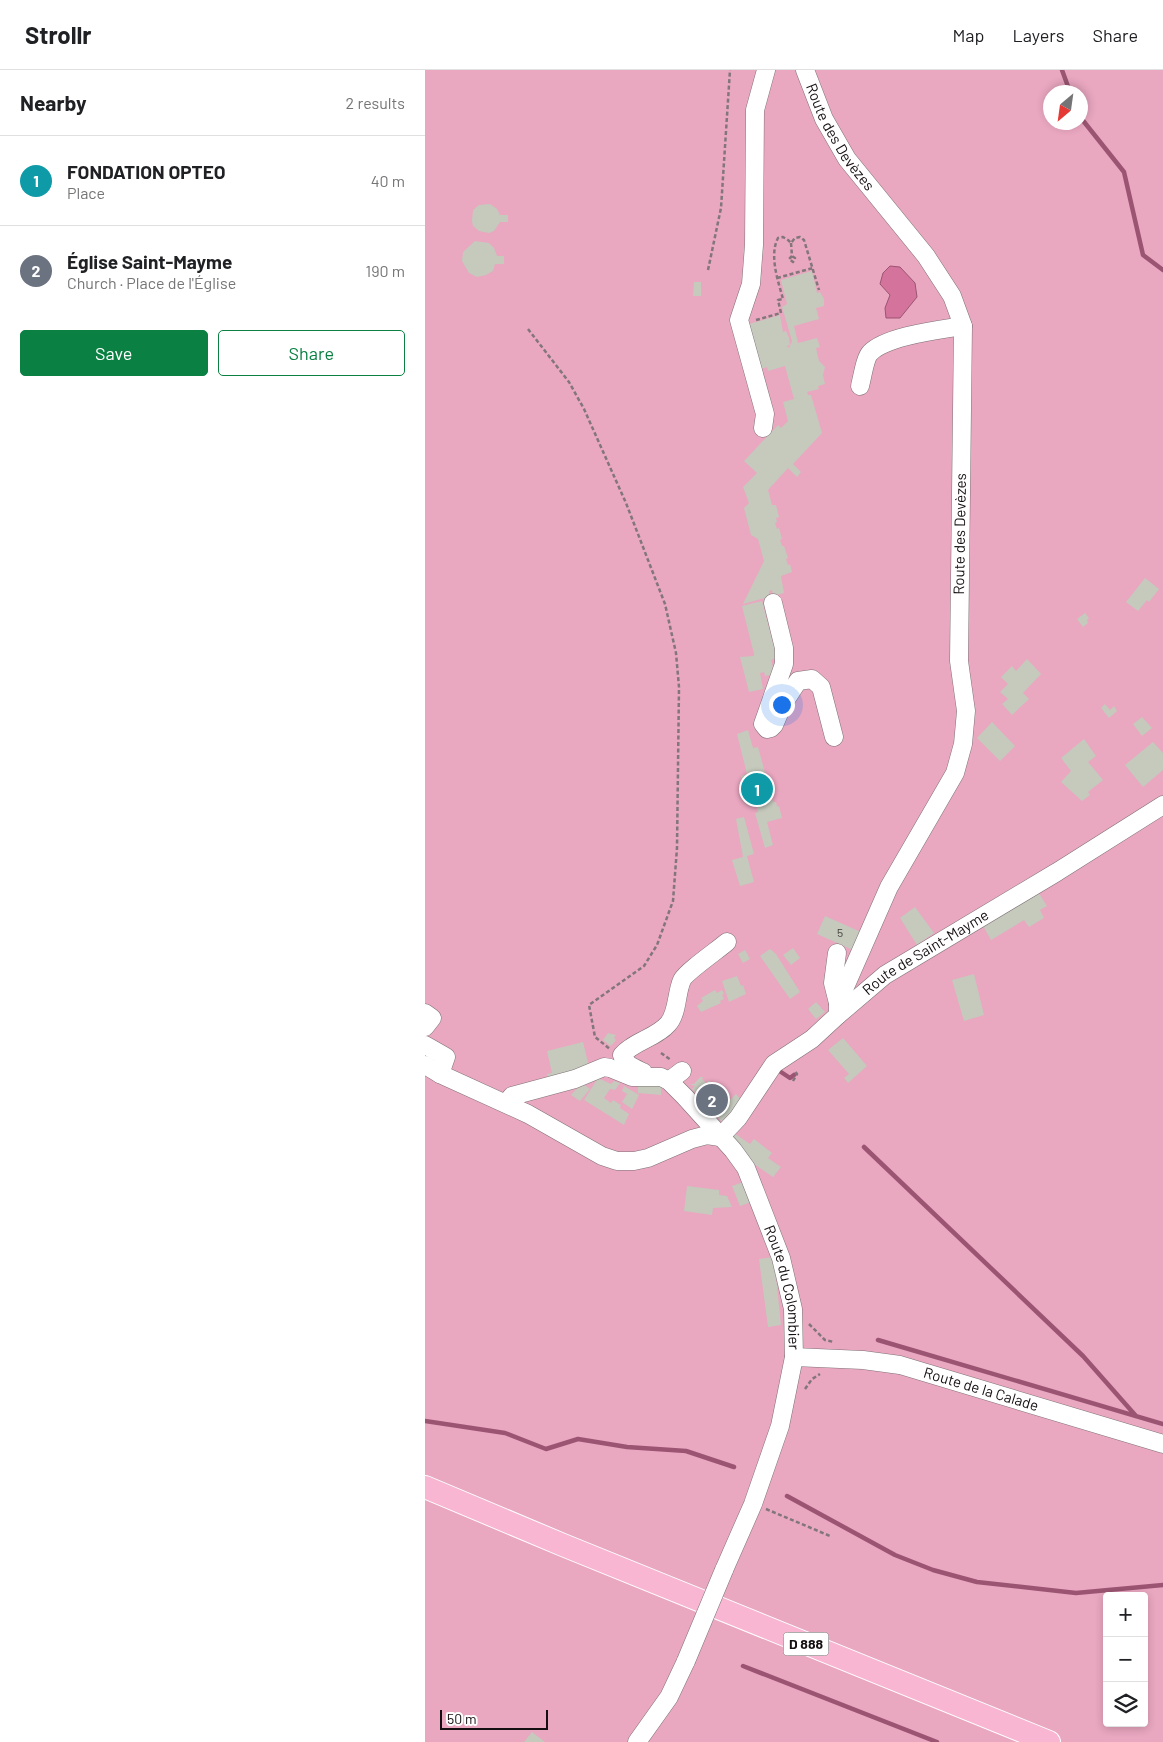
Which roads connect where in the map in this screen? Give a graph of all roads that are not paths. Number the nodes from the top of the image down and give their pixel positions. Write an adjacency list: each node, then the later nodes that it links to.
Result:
1 (766, 70): 5 (street)
2 (805, 70): 3 (street, Route des Devèzes)
3 (963, 326): 4 (street); 11 (street, Route des Devèzes)
4 (860, 386)
5 (763, 428)
6 (773, 603): 7 (street)
7 (834, 737)
8 (1163, 805): 11 (street, Route de Saint-Mayme)
9 (727, 942): 17 (street)
10 (837, 952): 11 (street)
11 (838, 1009): 19 (street, Route de Saint-Mayme)
12 (425, 1013): 13 (street)
13 (425, 1027)
14 (425, 1045): 16 (street)
15 (425, 1066): 16 (street)
16 (440, 1074): 18 (street)
17 (652, 1076): 18 (street); 19 (street, Route du Colombier)
18 (506, 1103): 19 (street)
19 (720, 1137): 20 (street, Route du Colombier)
20 (794, 1357): 21 (street, Route de la Calade); 25 (street, Route du Colombier, bridge)
21 (1163, 1444)
22 (425, 1487): 24 (main road, D 888)
23 (425, 1504): 24 (main road, D 888)
24 (563, 1545): 26 (main road, D 888)
25 (637, 1742)
26 (1049, 1742)

